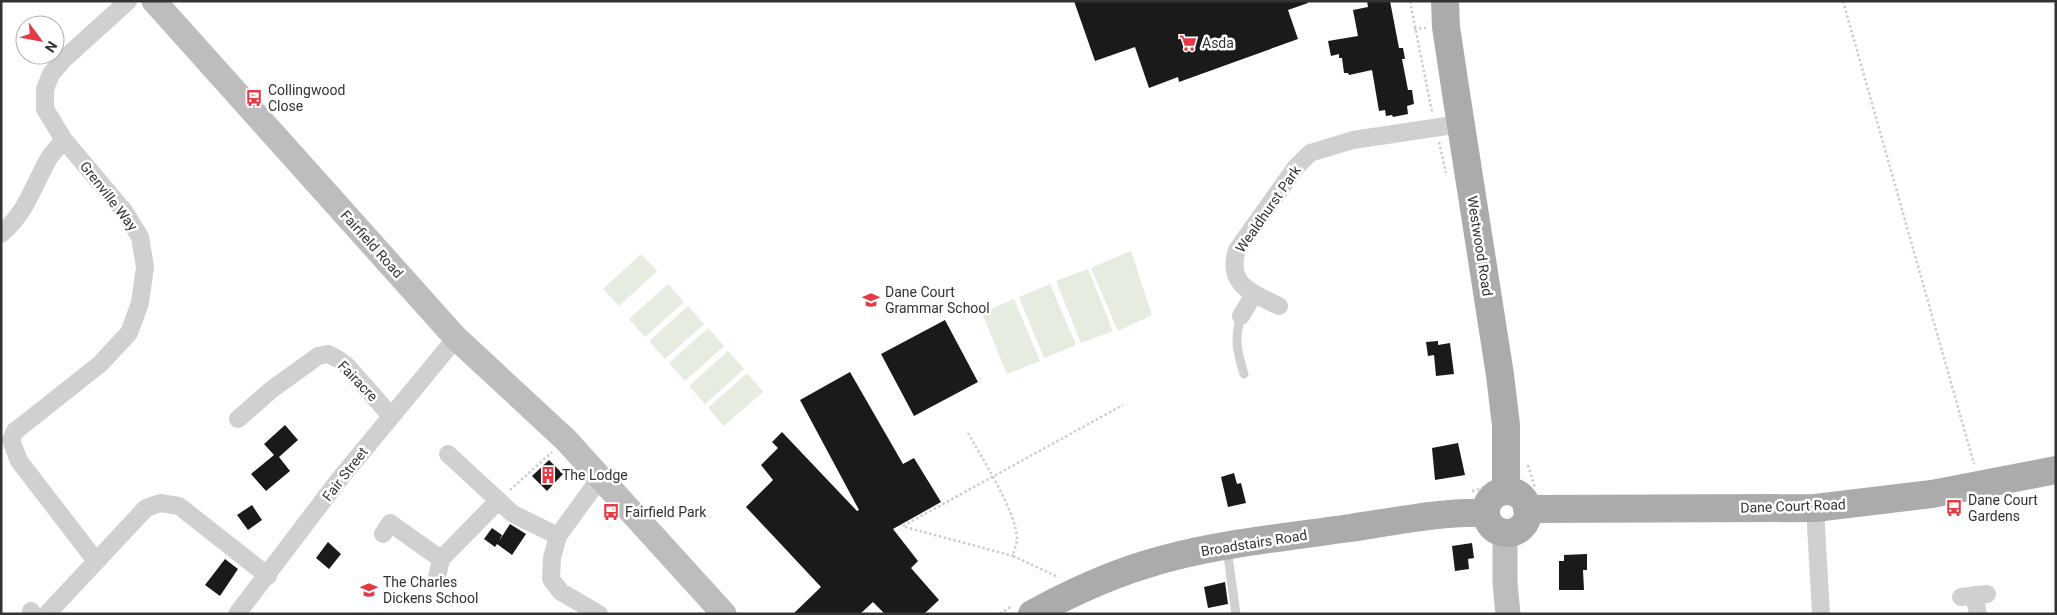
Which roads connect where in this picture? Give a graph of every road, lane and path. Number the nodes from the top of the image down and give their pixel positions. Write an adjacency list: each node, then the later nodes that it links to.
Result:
1 (128, 1): 6 (street, Grenville Way)
2 (154, 1): 11 (street, Fairfield Road)
3 (1445, 1): 5 (main road, Westwood Road)
4 (1843, 1): 21 (path)
5 (1460, 124): 8 (street, Wealdhurst Park); 24 (main road, Westwood Road)
6 (64, 140): 7 (street); 17 (street, Grenville Way)
7 (1, 234)
8 (1254, 294): 9 (street, Wealdhurst Park); 10 (street)
9 (1279, 306)
10 (1241, 316): 12 (lane)
11 (456, 338): 14 (street, Fair Street); 18 (street, Fairfield Road)
12 (1244, 374)
13 (1123, 405): 22 (path)
14 (391, 416): 15 (street, Fairacre); 36 (street, Fair Street)
15 (238, 419)
16 (968, 433): 22 (path)
17 (6, 438): 35 (street, Grenville Way)
18 (566, 440): 23 (street, Fairfield Road); 25 (path)
19 (448, 454): 25 (street)
20 (2056, 470): 26 (main road, Dane Court Road)
21 (1977, 473)
22 (992, 477): 33 (path); 33 (path)
23 (600, 478): 31 (street); 43 (street, Fairfield Road)
24 (1506, 491): 27 (main road); 28 (main road)
25 (498, 501): 31 (street); 34 (street)
26 (1815, 508): 27 (main road, Dane Court Road); 47 (street)
27 (1527, 509): 29 (main road)
28 (1486, 512): 29 (main road); 32 (main road, Broadstairs Road)
29 (1505, 532): 46 (street)
30 (383, 534): 34 (street)
31 (558, 536): 42 (street)
32 (1226, 546): 44 (main road, Broadstairs Road); 45 (lane)
33 (1013, 556): 37 (path)
34 (441, 559): 38 (street)
35 (96, 561): 36 (street); 40 (street)
36 (268, 576): 41 (street, Fair Street)
37 (1060, 577)
38 (437, 578)
39 (1974, 595): 48 (street)
40 (37, 613)
41 (237, 614)
42 (599, 614)
43 (724, 614)
44 (1032, 614)
45 (1236, 614)
46 (1508, 614)
47 (1821, 614)
48 (1978, 614)

